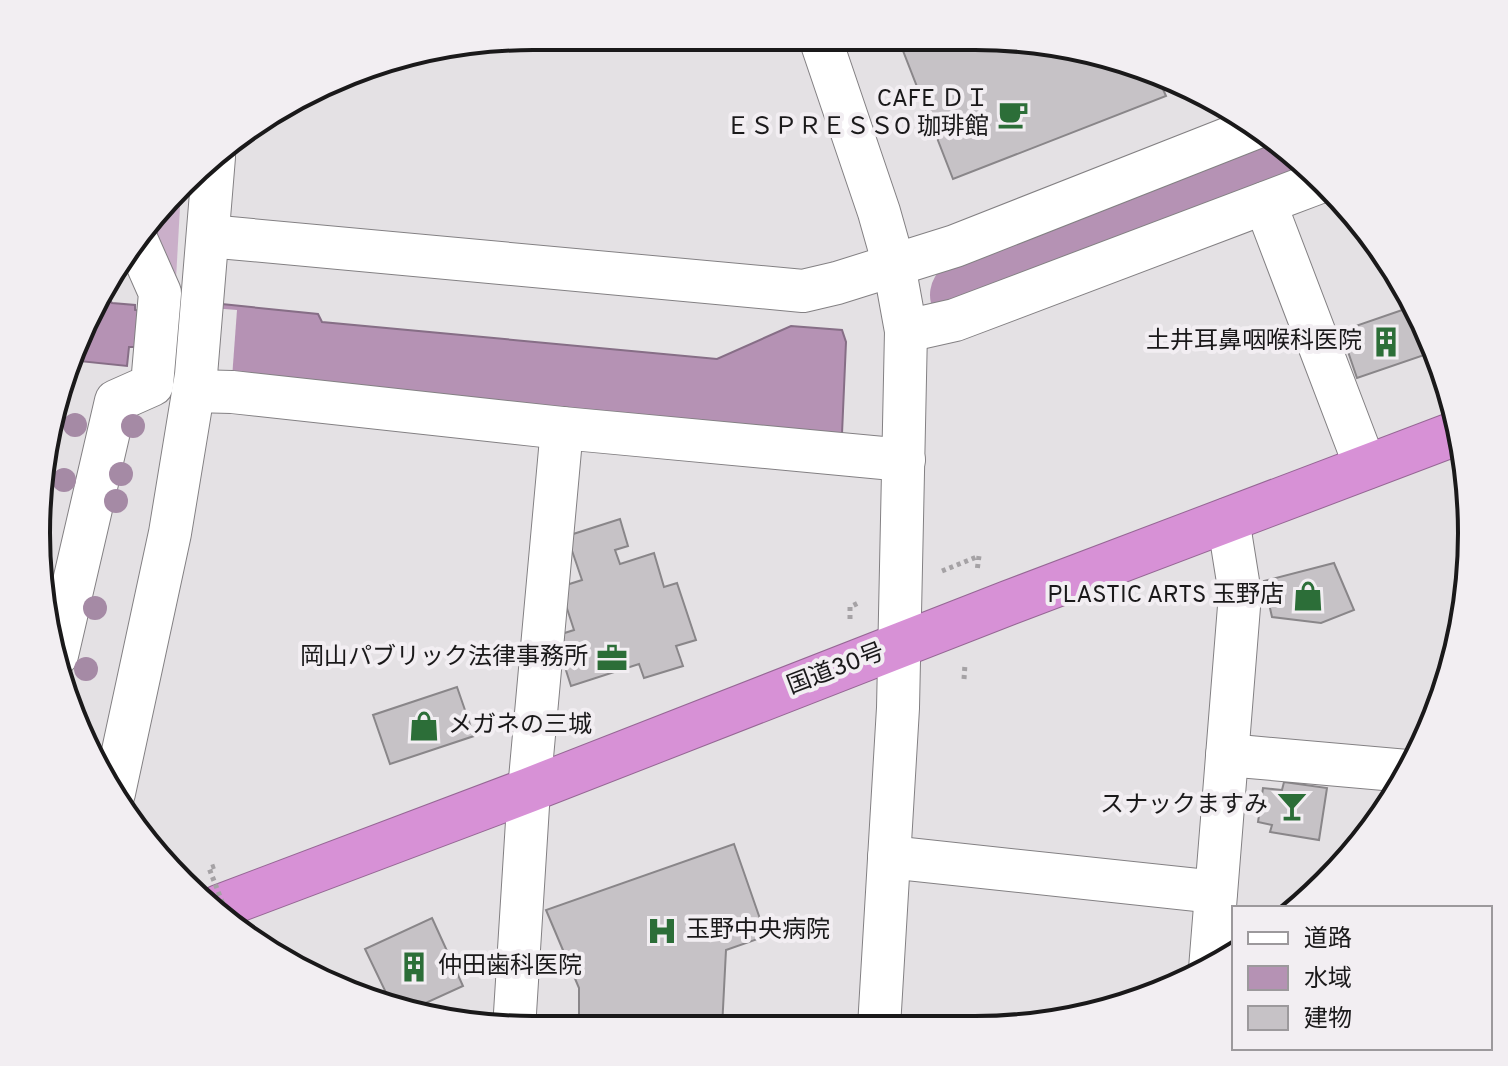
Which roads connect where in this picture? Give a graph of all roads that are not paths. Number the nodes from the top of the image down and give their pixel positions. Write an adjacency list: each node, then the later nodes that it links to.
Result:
1 (824, 50): 8 (street)
2 (1245, 132): 8 (street)
3 (213, 172): 6 (street)
4 (1311, 186): 5 (street)
5 (1265, 203): 9 (street); 14 (street)
6 (208, 236): 8 (street); 10 (street)
7 (141, 251): 16 (street)
8 (894, 265): 9 (street)
9 (906, 331): 13 (street)
10 (194, 383): 11 (street); 20 (street)
11 (562, 428): 13 (street); 21 (street)
12 (1448, 436): 14 (highway, 国道30号)
13 (904, 460): 17 (street)
14 (1366, 468): 15 (highway, 国道30号)
15 (1228, 519): 17 (highway, 国道30号); 18 (street)
16 (61, 637)
17 (900, 645): 21 (highway, 国道30号); 22 (street)
18 (1227, 755): 19 (street); 24 (street)
19 (1395, 770)
20 (117, 778)
21 (529, 790): 23 (highway, 国道30号); 26 (street)
22 (889, 857): 24 (street); 27 (street)
23 (217, 886)
24 (1221, 909): 25 (street)
25 (1213, 953)
26 (515, 1015)
27 (880, 1016)

